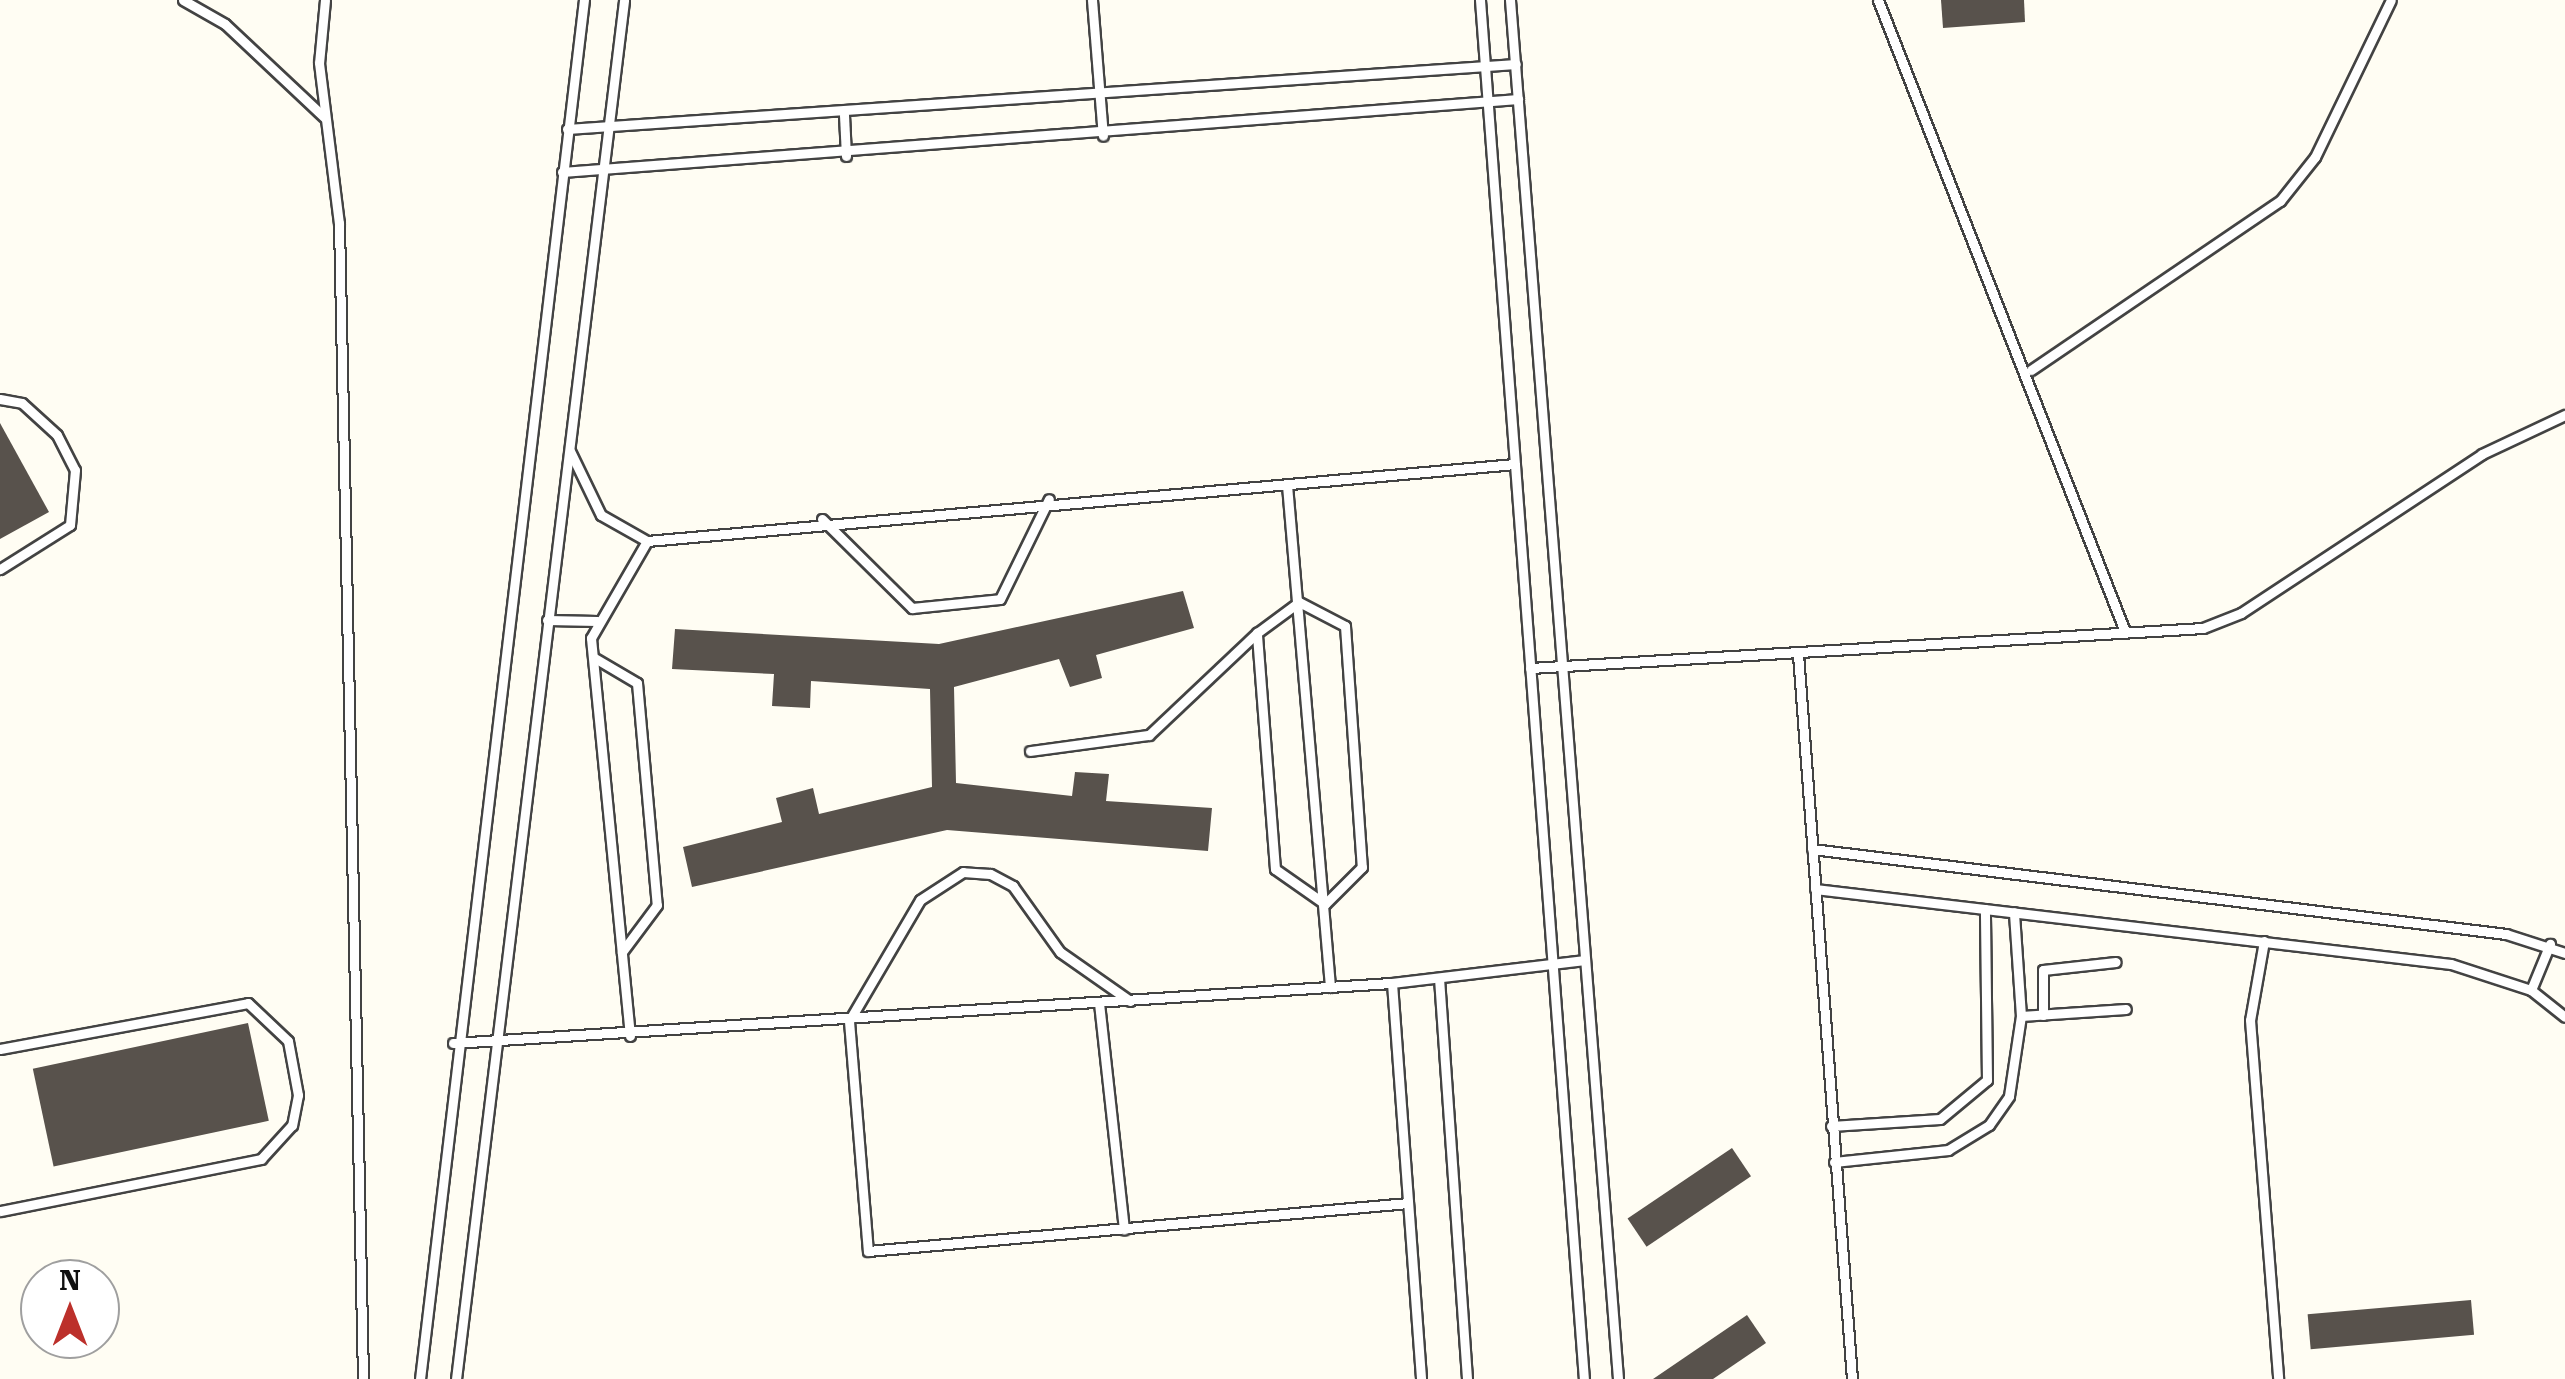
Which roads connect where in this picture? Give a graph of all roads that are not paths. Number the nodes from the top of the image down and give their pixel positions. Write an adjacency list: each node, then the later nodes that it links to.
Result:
1 (183, 0): 16 (lane)
2 (325, 0): 16 (lane)
3 (584, 0): 17 (lane)
4 (624, 0): 18 (lane)
5 (1092, 0): 12 (lane)
6 (1480, 0): 11 (lane)
7 (1510, 0): 10 (lane)
8 (1878, 0): 23 (lane)
9 (2391, 0): 23 (lane)
10 (1516, 64): 11 (lane); 13 (lane)
11 (1485, 66): 12 (lane); 14 (lane)
12 (1098, 96): 15 (lane); 19 (lane)
13 (1518, 99): 14 (lane); 40 (lane)
14 (1488, 101): 19 (lane); 27 (lane)
15 (844, 114): 18 (lane); 20 (lane)
16 (324, 117): 75 (lane)
17 (567, 129): 18 (lane); 21 (lane)
18 (608, 130): 22 (lane)
19 (1103, 136): 20 (lane)
20 (846, 156): 22 (lane)
21 (562, 172): 22 (lane); 67 (lane)
22 (603, 174): 26 (lane)
23 (2030, 370): 36 (lane)
24 (0, 398): 32 (lane)
25 (2565, 415): 36 (lane)
26 (568, 446): 31 (lane); 34 (lane)
27 (1515, 464): 28 (lane); 41 (lane)
28 (1287, 485): 29 (lane); 33 (lane)
29 (1049, 499): 30 (lane); 30 (lane)
30 (822, 519): 31 (lane)
31 (647, 541): 35 (lane)
32 (0, 569)
33 (1300, 602): 37 (lane); 45 (lane); 45 (lane)
34 (546, 620): 35 (lane); 68 (lane)
35 (597, 621): 39 (lane)
36 (2124, 629): 38 (lane)
37 (1257, 633): 42 (lane); 45 (lane)
38 (1798, 654): 40 (lane); 43 (lane)
39 (593, 656): 50 (lane); 50 (lane)
40 (1562, 666): 41 (lane); 52 (lane)
41 (1530, 668): 53 (lane)
42 (1030, 751)
43 (1812, 849): 44 (lane); 49 (lane)
44 (1815, 889): 46 (lane); 70 (lane)
45 (1325, 904): 57 (lane)
46 (1985, 909): 47 (lane); 70 (lane)
47 (2014, 912): 48 (lane); 63 (lane)
48 (2264, 941): 58 (lane); 83 (lane)
49 (2550, 944): 51 (lane); 58 (lane)
50 (622, 952): 66 (lane)
51 (2565, 953)
52 (1585, 960): 53 (lane); 81 (lane)
53 (1552, 961): 55 (lane); 80 (lane)
54 (2116, 962): 62 (lane)
55 (1439, 978): 56 (lane); 79 (lane)
56 (1392, 983): 57 (lane); 72 (lane)
57 (1330, 988): 59 (lane)
58 (2531, 990): 64 (lane)
59 (1130, 1001): 60 (lane); 65 (lane)
60 (1099, 1003): 65 (lane); 74 (lane)
61 (2126, 1009): 62 (lane)
62 (2042, 1015): 63 (lane)
63 (2022, 1016): 71 (lane)
64 (2565, 1017)
65 (848, 1021): 66 (lane); 74 (lane)
66 (630, 1036): 68 (lane)
67 (453, 1043): 68 (lane); 76 (lane)
68 (496, 1045): 77 (lane)
69 (0, 1049): 73 (lane)
70 (1831, 1126): 71 (lane)
71 (1834, 1162): 82 (lane)
72 (1408, 1203): 74 (lane); 78 (lane)
73 (0, 1211)
74 (1124, 1230)
75 (363, 1379)
76 (420, 1379)
77 (456, 1379)
78 (1421, 1379)
79 (1467, 1379)
80 (1584, 1379)
81 (1618, 1379)
82 (1852, 1379)
83 (2278, 1379)

